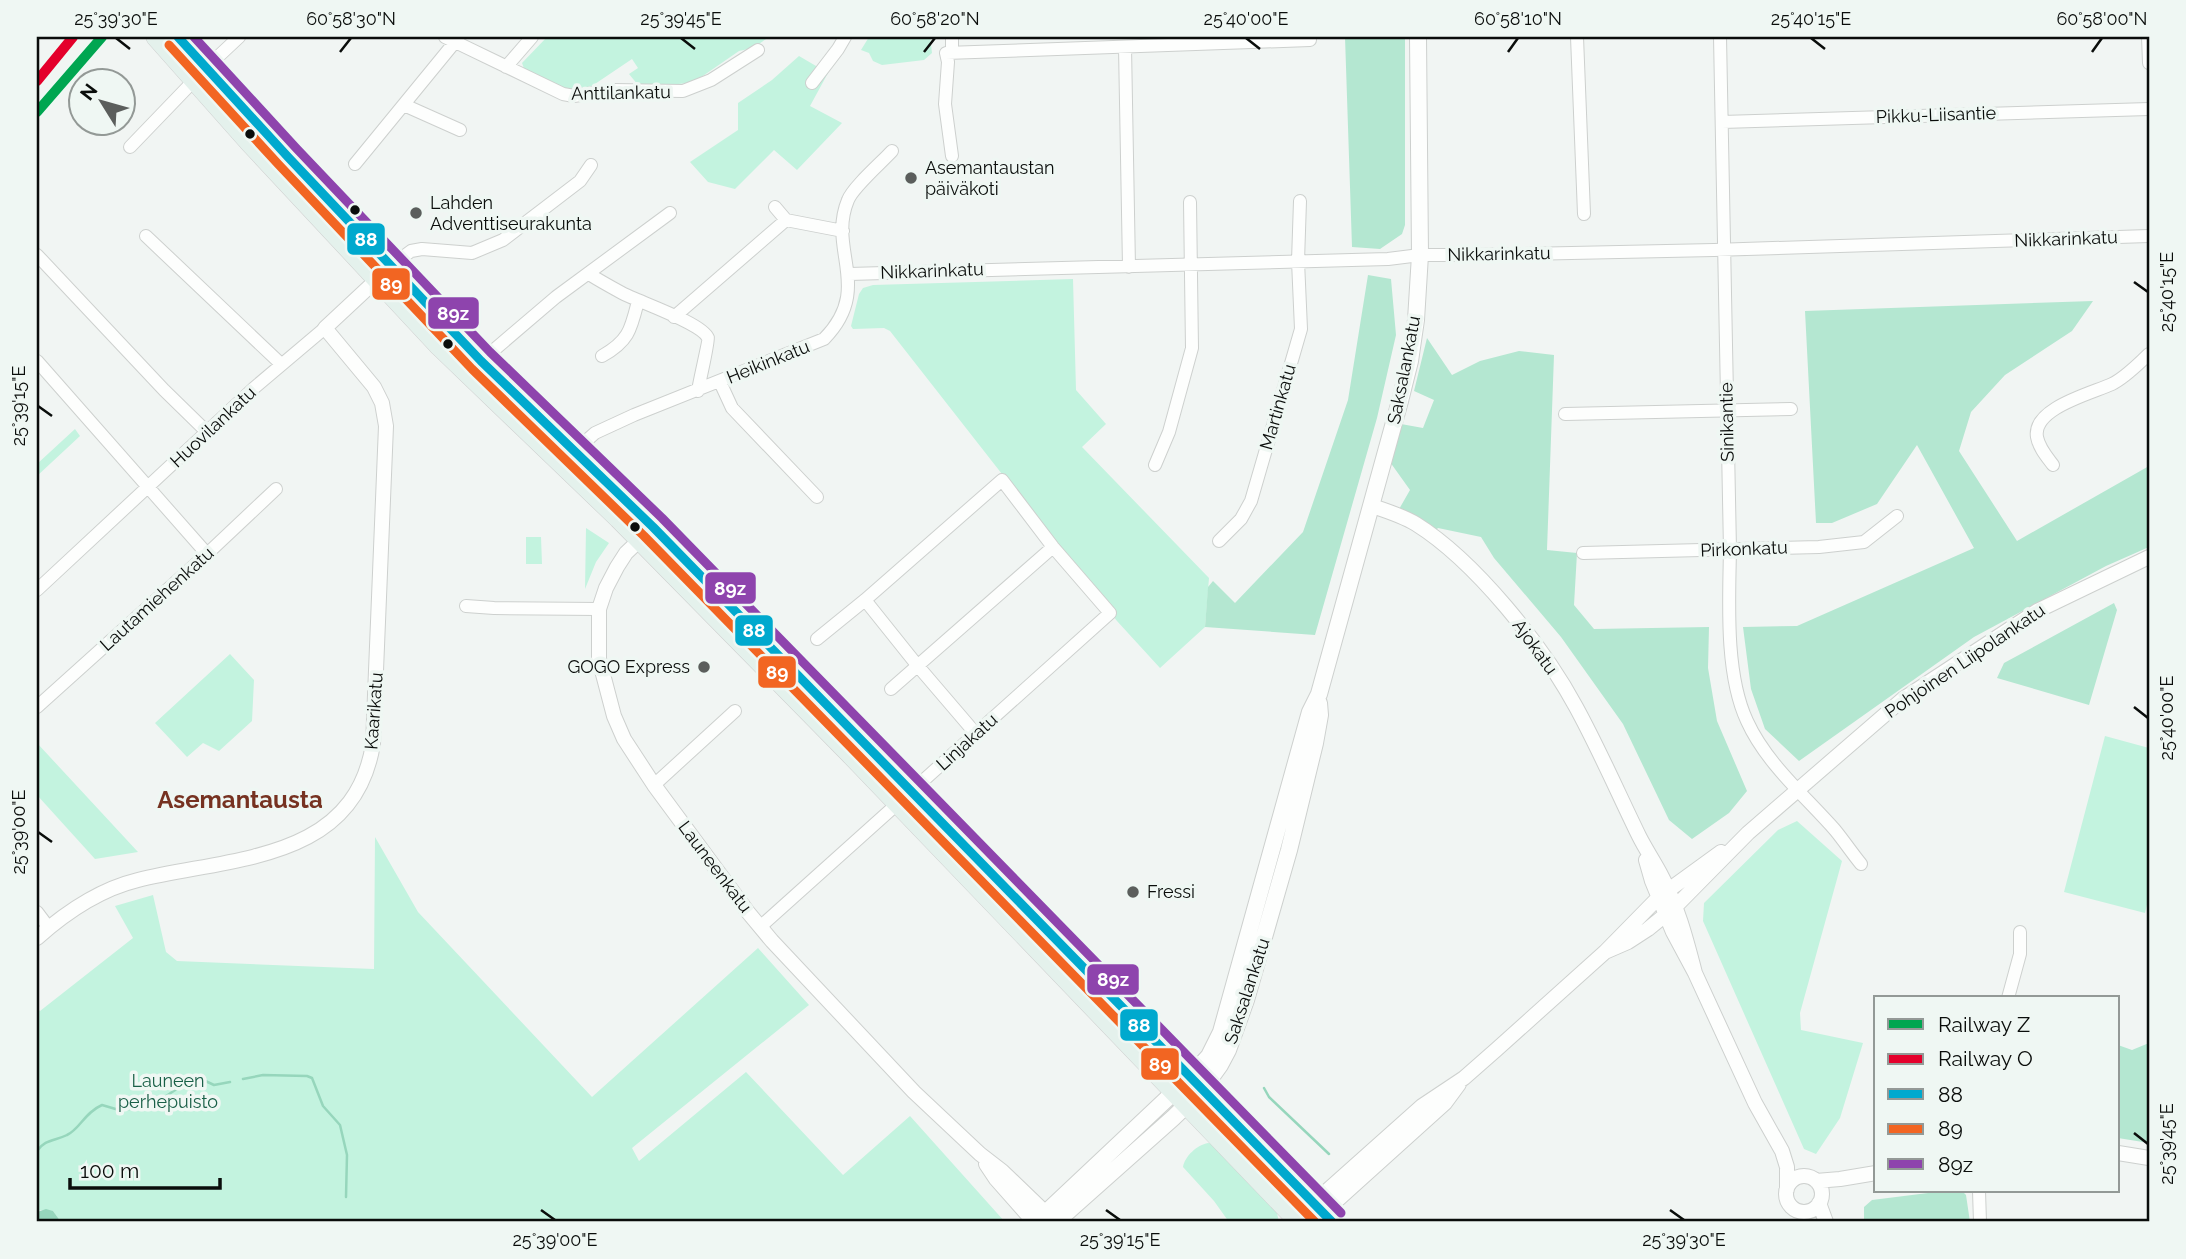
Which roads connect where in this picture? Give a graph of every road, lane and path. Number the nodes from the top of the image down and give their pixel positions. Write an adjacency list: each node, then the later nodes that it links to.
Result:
1 (155, 37): 19 (main road)
2 (178, 37): 17 (main road)
3 (239, 37): 17 (street)
4 (532, 37): 18 (street)
5 (845, 37): 20 (street)
6 (952, 37): 15 (street)
7 (1418, 37): 40 (main road, Saksalankatu)
8 (1577, 37): 34 (street)
9 (1720, 37): 23 (street, Sinikantie)
10 (2148, 37): 16 (street)
11 (452, 38): 18 (street, Anttilankatu); 21 (street)
12 (1310, 40): 13 (street)
13 (1125, 47): 15 (street); 45 (street)
14 (758, 50): 18 (street, Anttilankatu)
15 (949, 53): 27 (street)
16 (2149, 63)
17 (207, 67): 19 (street); 44 (main road)
18 (506, 67)
19 (193, 81): 25 (street); 48 (main road)
20 (812, 83)
21 (404, 105): 24 (street); 28 (street)
22 (2149, 109): 23 (street, Pikku-Liisantie)
23 (1722, 122): 39 (street, Sinikantie)
24 (460, 130)
25 (131, 147)
26 (892, 151): 36 (street, Heikinkatu)
27 (952, 156)
28 (355, 164)
29 (591, 164): 44 (street)
30 (1300, 201): 42 (street, Martinkatu)
31 (1190, 202): 43 (street)
32 (775, 207): 35 (street)
33 (670, 213): 46 (street)
34 (1584, 215)
35 (786, 220): 36 (street); 50 (street)
36 (842, 231): 47 (street, Heikinkatu)
37 (146, 236): 56 (street)
38 (2149, 236): 39 (street, Nikkarinkatu)
39 (1724, 249): 40 (street, Nikkarinkatu); 60 (street, Sinikantie)
40 (1420, 254): 42 (street, Nikkarinkatu); 69 (main road, Saksalankatu)
41 (37, 255): 62 (street)
42 (1298, 261): 43 (street, Nikkarinkatu); 73 (street, Martinkatu)
43 (1192, 265): 45 (street, Nikkarinkatu); 64 (street)
44 (391, 266): 48 (street, Huovilankatu); 55 (main road)
45 (1129, 267): 47 (street, Nikkarinkatu)
46 (589, 274): 49 (street); 55 (street)
47 (849, 274): 57 (street, Heikinkatu)
48 (378, 279): 51 (street, Huovilankatu); 63 (main road)
49 (638, 301): 50 (street); 53 (street)
50 (674, 317): 58 (street)
51 (325, 328): 56 (street, Huovilankatu); 98 (street, Kaarikatu)
52 (2149, 354): 65 (street)
53 (602, 356)
54 (37, 361): 66 (street)
55 (481, 361): 63 (main road)
56 (281, 364): 62 (street, Huovilankatu)
57 (720, 382): 58 (street, Heikinkatu); 68 (street)
58 (698, 391): 63 (street, Heikinkatu)
59 (1791, 410): 60 (street)
60 (1727, 412): 61 (street); 75 (street, Sinikantie)
61 (1565, 414)
62 (207, 432): 66 (street, Huovilankatu)
63 (568, 457): 71 (main road); 72 (main road)
64 (1155, 465)
65 (2053, 465)
66 (147, 487): 77 (street); 79 (street, Huovilankatu)
67 (276, 489): 77 (street, Lautamiehenkatu)
68 (817, 497)
69 (1372, 506): 94 (street, Ajokatu); 103 (main road, Saksalankatu)
70 (1897, 516): 75 (street, Pirkonkatu)
71 (653, 527): 72 (street, Launeenkatu); 91 (main road)
72 (638, 540): 82 (street, Launeenkatu); 91 (main road)
73 (1219, 541)
74 (1053, 547): 80 (street); 84 (street); 88 (street, Linjakatu)
75 (1730, 550): 76 (street, Pirkonkatu); 90 (street, Sinikantie)
76 (1583, 553)
77 (207, 554): 86 (street, Lautamiehenkatu)
78 (2149, 557): 90 (street, Pohjoinen Liipolankatu)
79 (37, 590)
80 (865, 600): 83 (street); 84 (street)
81 (466, 606): 82 (street)
82 (600, 608): 89 (street, Launeenkatu)
83 (817, 639)
84 (917, 665): 85 (street); 88 (street)
85 (891, 688)
86 (37, 707)
87 (735, 711): 89 (street)
88 (976, 734): 91 (street, Linjakatu)
89 (654, 785): 97 (street, Launeenkatu)
90 (1797, 789): 92 (street, Pohjoinen Liipolankatu); 93 (street)
91 (905, 799): 97 (street, Linjakatu); 103 (main road); 104 (main road)
92 (1748, 833): 94 (street, Pohjoinen Liipolankatu); 95 (street, Pohjoinen Liipolankatu)
93 (1861, 864)
94 (1664, 894): 95 (street, Ajokatu); 101 (street, Pohjoinen Liipolankatu)
95 (1671, 911): 101 (street, Pohjoinen Liipolankatu); 105 (street, Ajokatu)
96 (37, 912): 98 (street)
97 (760, 927): 116 (street, Launeenkatu)
98 (49, 928): 100 (street, Kaarikatu)
99 (2020, 932): 102 (street)
100 (37, 938)
101 (1605, 952): 115 (street, Pohjoinen Liipolankatu)
102 (2009, 996)
103 (1196, 1083): 104 (main road, Saksalankatu); 115 (main road)
104 (1181, 1098): 116 (main road, Saksalankatu); 117 (main road)
105 (1782, 1151): 110 (street, Ajokatu); 111 (street, Ajokatu)
106 (2120, 1153): 107 (street)
107 (2149, 1158)
108 (1874, 1173): 109 (street)
109 (1858, 1177): 110 (street); 113 (street)
110 (1811, 1179): 111 (street); 113 (street)
111 (1787, 1189): 114 (street)
112 (1979, 1192): 120 (street)
113 (1820, 1200): 114 (street); 119 (street)
114 (1804, 1212): 118 (street)
115 (1320, 1215): 117 (street, Pohjoinen Liipolankatu)
116 (1046, 1220)
117 (1295, 1221)
118 (1816, 1222)
119 (1826, 1222)
120 (1980, 1222)

